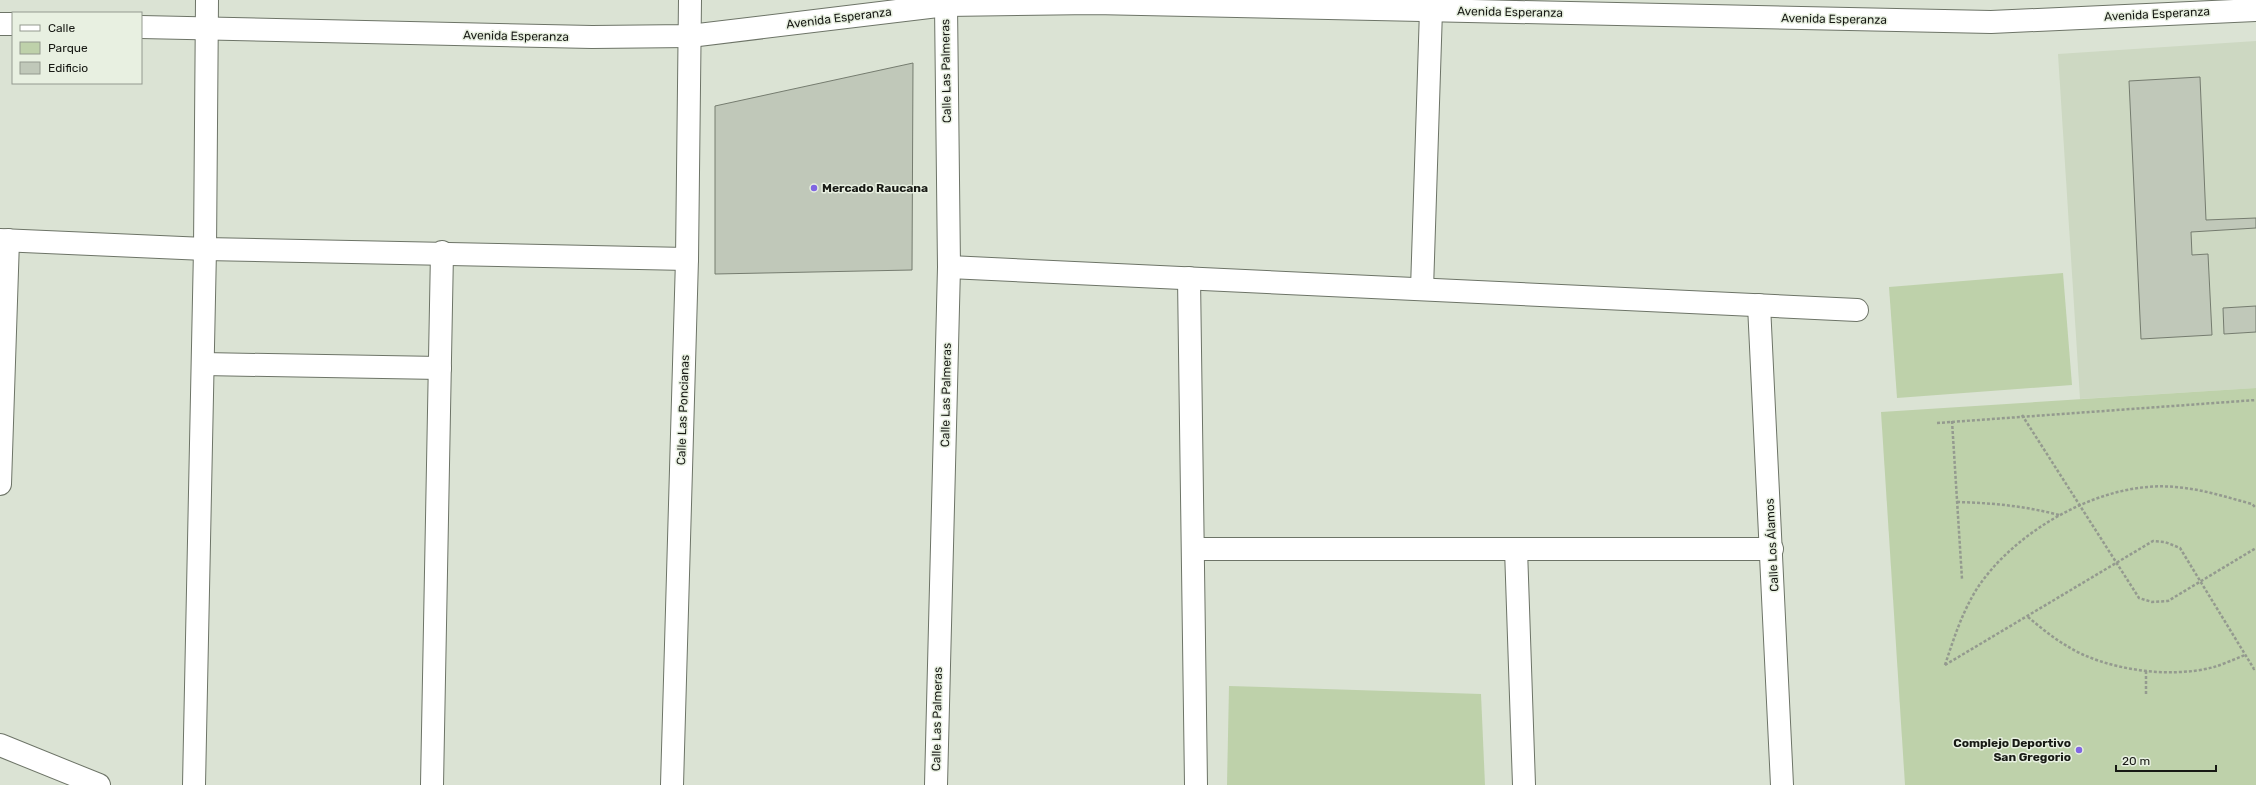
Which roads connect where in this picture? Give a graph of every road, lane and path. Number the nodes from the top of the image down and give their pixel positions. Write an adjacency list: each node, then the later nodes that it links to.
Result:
1 (207, 0): 9 (street)
2 (690, 0): 10 (street, Calle Las Poncianas)
3 (946, 5): 4 (street, Avenida Esperanza); 10 (street, Avenida Esperanza); 15 (street, Calle Las Palmeras)
4 (1431, 10): 5 (street, Avenida Esperanza); 17 (street)
5 (2256, 10)
6 (0, 24): 7 (street)
7 (12, 24)
8 (142, 27): 9 (street, Avenida Esperanza)
9 (207, 28): 10 (street, Avenida Esperanza); 12 (street)
10 (690, 36): 14 (street, Calle Las Poncianas)
11 (4, 240): 12 (street); 26 (street)
12 (205, 249): 13 (street); 20 (street)
13 (442, 252): 14 (street); 21 (street)
14 (687, 258): 47 (street, Calle Las Poncianas)
15 (949, 267): 16 (street); 48 (street, Calle Las Palmeras)
16 (1189, 278): 17 (street); 32 (street)
17 (1422, 290): 18 (street)
18 (1759, 305): 19 (street); 34 (street, Calle Los Álamos)
19 (1857, 310)
20 (203, 364): 21 (street); 45 (street)
21 (440, 368): 46 (street)
22 (2256, 400): 23 (path)
23 (2022, 415): 24 (path); 28 (path)
24 (1952, 421): 25 (path); 27 (path)
25 (1937, 423)
26 (0, 484)
27 (1957, 502): 30 (path); 36 (path)
28 (2079, 505): 29 (path); 30 (path); 35 (path)
29 (2256, 508)
30 (2059, 515): 38 (path)
31 (2256, 548): 37 (path)
32 (1193, 549): 33 (street); 49 (street)
33 (1516, 549): 34 (street); 50 (street)
34 (1772, 549): 51 (street, Calle Los Álamos)
35 (2115, 564): 37 (path); 37 (path); 38 (path)
36 (1962, 579)
37 (2200, 582): 39 (path)
38 (2028, 617): 41 (path)
39 (2245, 655): 40 (path); 41 (path)
40 (2256, 668)
41 (2146, 671): 42 (path)
42 (2146, 694)
43 (0, 745): 44 (street)
44 (99, 785)
45 (194, 785)
46 (432, 785)
47 (672, 785)
48 (936, 785)
49 (1196, 785)
50 (1524, 785)
51 (1782, 785)

